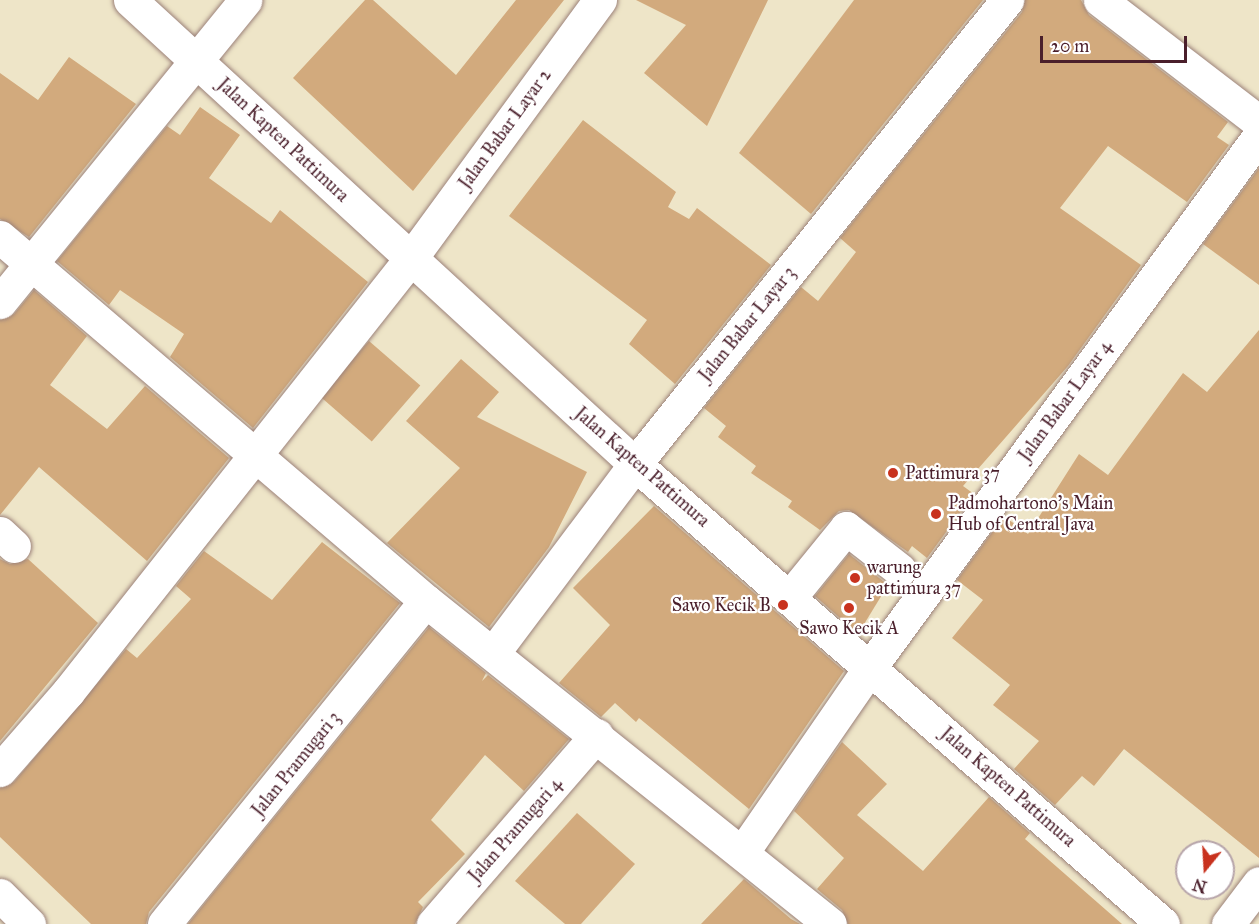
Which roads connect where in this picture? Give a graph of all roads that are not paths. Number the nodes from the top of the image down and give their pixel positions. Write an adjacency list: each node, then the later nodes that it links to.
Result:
1 (130, 0): 6 (street, Jalan Kapten Pattimura)
2 (245, 0): 6 (street)
3 (600, 0): 10 (street, Jalan Babar Layar 2)
4 (1007, 0): 14 (street, Jalan Babar Layar 3)
5 (1100, 0): 7 (street)
6 (196, 59): 10 (street, Jalan Kapten Pattimura); 11 (street)
7 (1259, 122)
8 (1259, 136): 19 (street, Jalan Babar Layar 4)
9 (0, 237): 11 (street)
10 (411, 258): 13 (street, Jalan Babar Layar 2); 14 (street, Jalan Kapten Pattimura)
11 (33, 265): 12 (street); 13 (street)
12 (0, 302)
13 (253, 454): 17 (street); 21 (street, Jalan Babar Layar 2)
14 (635, 464): 16 (street, Jalan Kapten Pattimura); 18 (street, Jalan Babar Layar 3)
15 (900, 570): 16 (street)
16 (790, 597): 19 (street, Jalan Kapten Pattimura)
17 (426, 601): 18 (street); 26 (street, Jalan Pramugari 3)
18 (494, 652): 20 (street)
19 (871, 666): 22 (street, Jalan Babar Layar 4); 29 (street, Jalan Kapten Pattimura)
20 (597, 735): 22 (street); 27 (street, Jalan Pramugari 4)
21 (0, 770)
22 (742, 853): 28 (street)
23 (1259, 883): 30 (street)
24 (0, 895): 25 (street)
25 (29, 924)
26 (164, 924)
27 (433, 924)
28 (830, 924)
29 (1163, 924)
30 (1228, 924)

